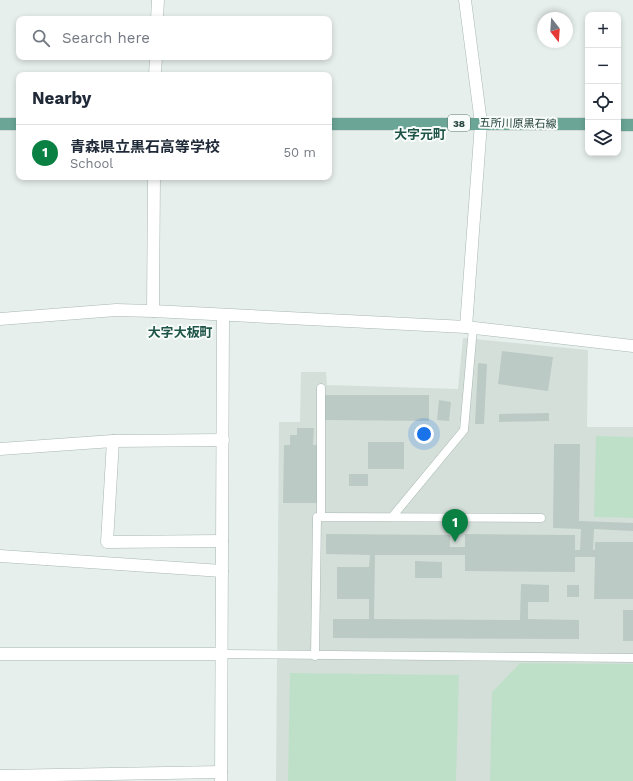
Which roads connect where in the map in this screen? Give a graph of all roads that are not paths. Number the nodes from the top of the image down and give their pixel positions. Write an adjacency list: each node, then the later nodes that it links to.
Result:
1 (158, 0): 3 (street)
2 (465, 0): 6 (street)
3 (157, 16)
4 (156, 60): 5 (street)
5 (156, 72)
6 (480, 123): 9 (main road, 五所川原黒石線 / 38); 10 (main road, 五所川原黒石線 / 38); 17 (street)
7 (0, 124): 8 (main road)
8 (16, 124)
9 (332, 124)
10 (585, 124)
11 (621, 125): 12 (main road)
12 (633, 125)
13 (154, 180): 14 (street)
14 (153, 311): 15 (street); 16 (street)
15 (223, 316): 17 (street); 21 (street)
16 (0, 319)
17 (469, 328): 18 (street); 24 (lane)
18 (633, 346)
19 (320, 388): 23 (lane)
20 (113, 440): 21 (street); 22 (street); 26 (street)
21 (222, 440): 26 (street)
22 (0, 449)
23 (321, 517): 24 (lane); 31 (lane)
24 (392, 517): 25 (lane)
25 (541, 518)
26 (222, 541): 28 (street)
27 (0, 556): 28 (street)
28 (222, 571): 30 (street)
29 (0, 654): 30 (street)
30 (221, 654): 31 (lane); 34 (street)
31 (315, 656): 32 (lane)
32 (633, 658)
33 (0, 776): 34 (street)
34 (221, 777)

